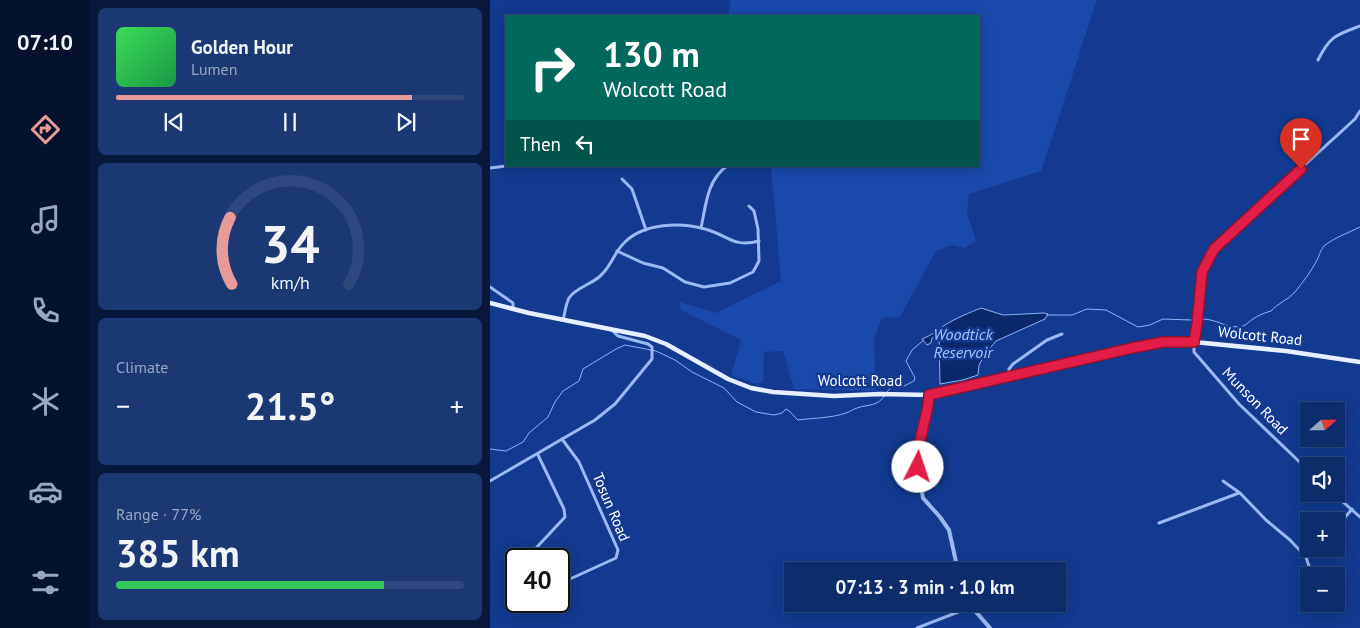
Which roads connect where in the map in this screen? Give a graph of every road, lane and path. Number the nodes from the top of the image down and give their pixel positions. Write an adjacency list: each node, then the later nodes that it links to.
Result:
1 (1360, 26): 2 (street)
2 (1318, 60)
3 (1360, 111): 19 (street)
4 (505, 166): 6 (street)
5 (726, 167): 9 (street)
6 (490, 168)
7 (622, 179): 10 (street)
8 (749, 206): 11 (street)
9 (700, 228): 10 (street); 11 (street)
10 (646, 230): 12 (street)
11 (760, 241): 12 (street)
12 (617, 251): 16 (street)
13 (490, 287): 15 (street)
14 (490, 302): 15 (main road, Wolcott Road)
15 (513, 309): 16 (main road, Wolcott Road)
16 (563, 320): 17 (main road, Wolcott Road)
17 (611, 329): 22 (main road, Wolcott Road); 23 (street)
18 (1062, 334): 21 (street)
19 (1194, 342): 20 (main road, Wolcott Road); 21 (main road, Wolcott Road); 25 (street, Munson Road)
20 (1360, 362)
21 (1009, 376): 22 (main road, Wolcott Road)
22 (929, 395): 37 (street)
23 (562, 439): 24 (street); 39 (street, Tosun Road)
24 (538, 455): 26 (street); 34 (street)
25 (1300, 462)
26 (490, 481)
27 (1223, 481): 28 (street)
28 (1240, 493): 33 (street); 35 (street)
29 (1344, 502): 30 (street)
30 (1352, 509): 31 (street); 32 (street)
31 (1345, 517)
32 (1360, 517)
33 (1159, 523)
34 (536, 548)
35 (1300, 551)
36 (1306, 557): 38 (street)
37 (956, 562)
38 (1309, 567)
39 (570, 579)
40 (954, 612): 42 (street)
41 (976, 612): 43 (street)
42 (917, 628)
43 (990, 628)

